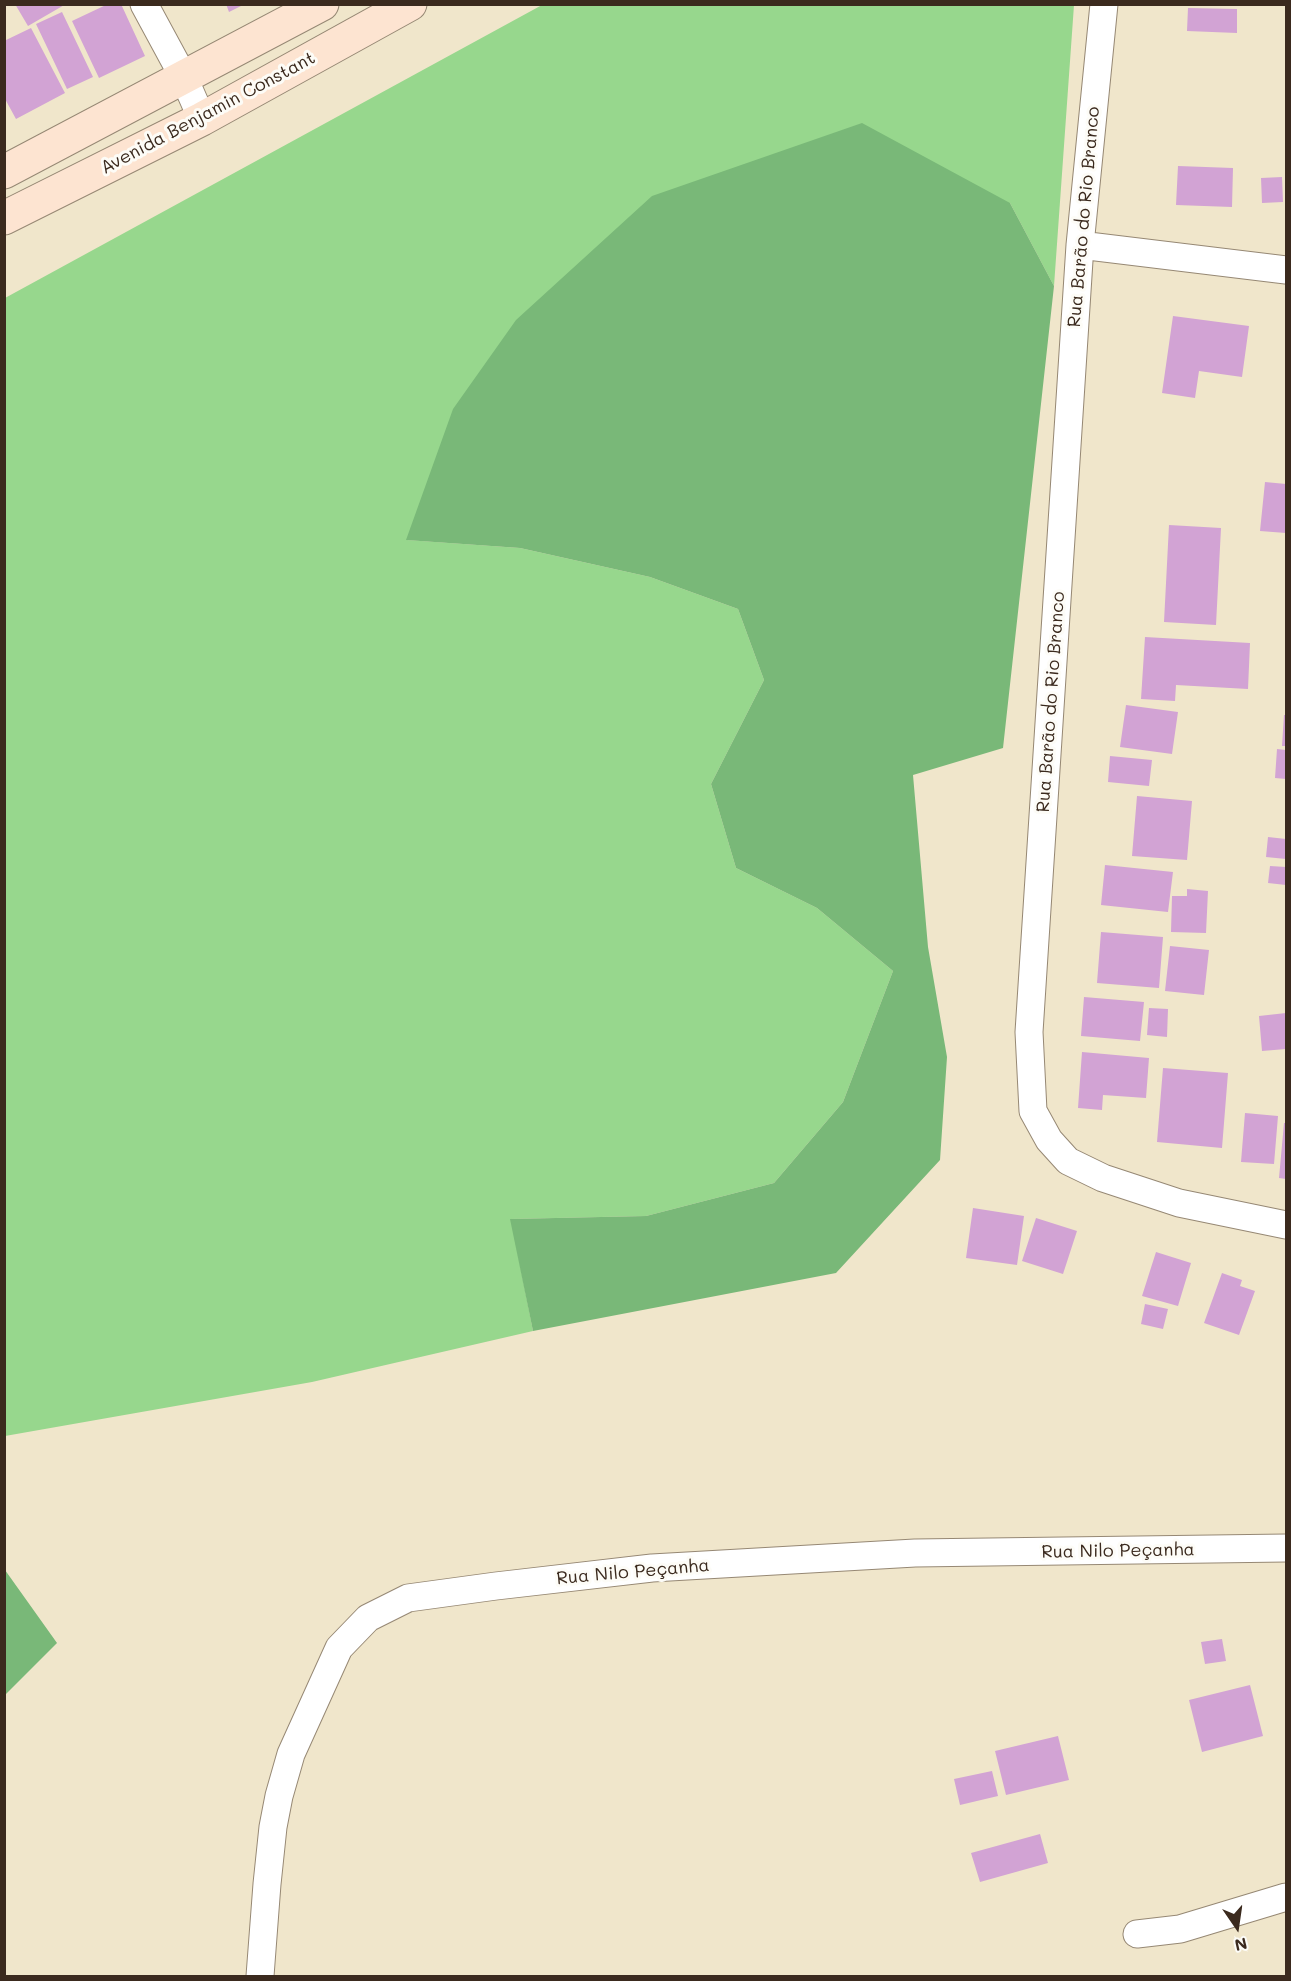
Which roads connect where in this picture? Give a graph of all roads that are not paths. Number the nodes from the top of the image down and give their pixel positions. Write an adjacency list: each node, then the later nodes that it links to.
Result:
1 (144, 4): 5 (street)
2 (322, 4): 5 (main road)
3 (410, 4): 6 (main road, Avenida Benjamin Constant)
4 (1104, 4): 9 (street, Rua Barão do Rio Branco)
5 (184, 78): 6 (street); 7 (main road)
6 (202, 119): 8 (main road, Avenida Benjamin Constant)
7 (4, 172)
8 (4, 218)
9 (1080, 245): 10 (street); 11 (street, Rua Barão do Rio Branco)
10 (1287, 270)
11 (1287, 1225)
12 (1287, 1548): 15 (street, Rua Nilo Peçanha)
13 (1287, 1897): 14 (street)
14 (1137, 1934)
15 (260, 1977)

